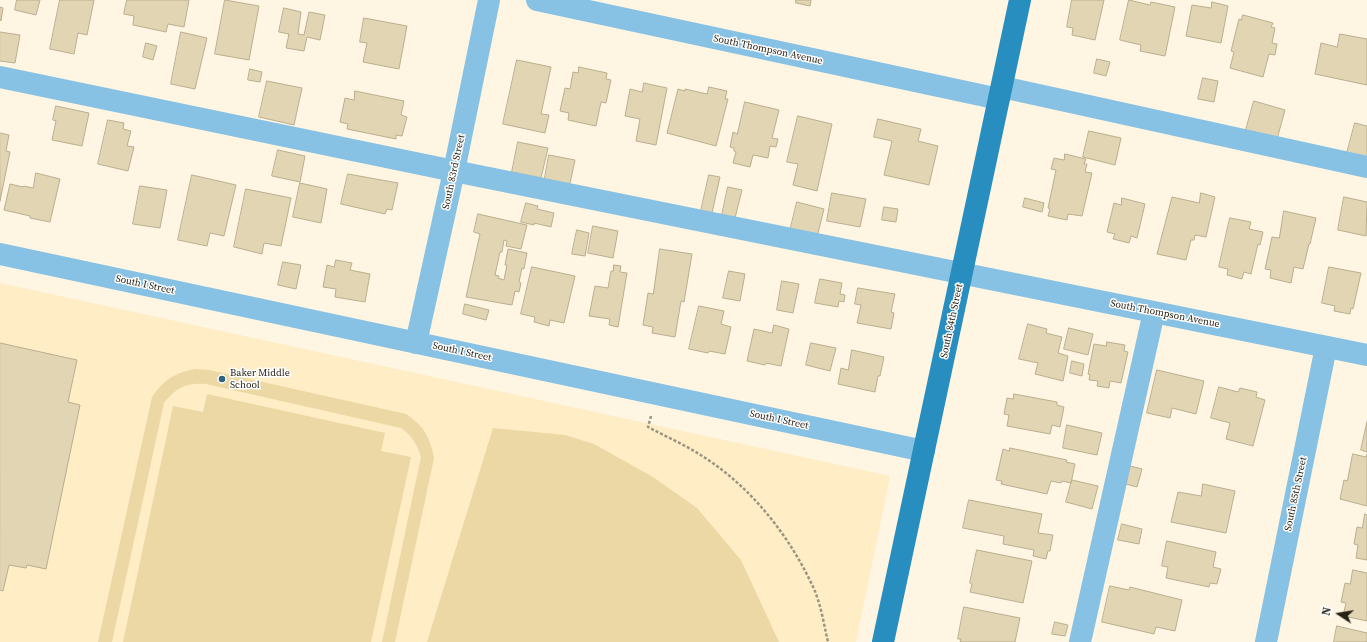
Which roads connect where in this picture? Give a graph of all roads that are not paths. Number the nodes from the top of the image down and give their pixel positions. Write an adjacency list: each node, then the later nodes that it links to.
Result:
1 (489, 0): 7 (street, South 83rd Street)
2 (537, 0): 5 (street, South Thompson Avenue)
3 (1020, 0): 5 (main road, South 84th Street)
4 (0, 77): 7 (street, South Thompson Avenue)
5 (1000, 93): 6 (street, South Thompson Avenue); 9 (main road, South 84th Street)
6 (1367, 166)
7 (454, 171): 9 (street, South Thompson Avenue); 11 (street, South 83rd Street)
8 (0, 254): 11 (street, South I Street)
9 (963, 274): 10 (street, South Thompson Avenue); 14 (main road, South 84th Street)
10 (1154, 312): 12 (street, South Thompson Avenue); 16 (street)
11 (416, 343): 14 (street, South I Street)
12 (1326, 347): 13 (street, South Thompson Avenue); 17 (street, South 85th Street)
13 (1367, 355)
14 (924, 452): 15 (main road, South 84th Street)
15 (883, 642)
16 (1080, 642)
17 (1266, 642)

